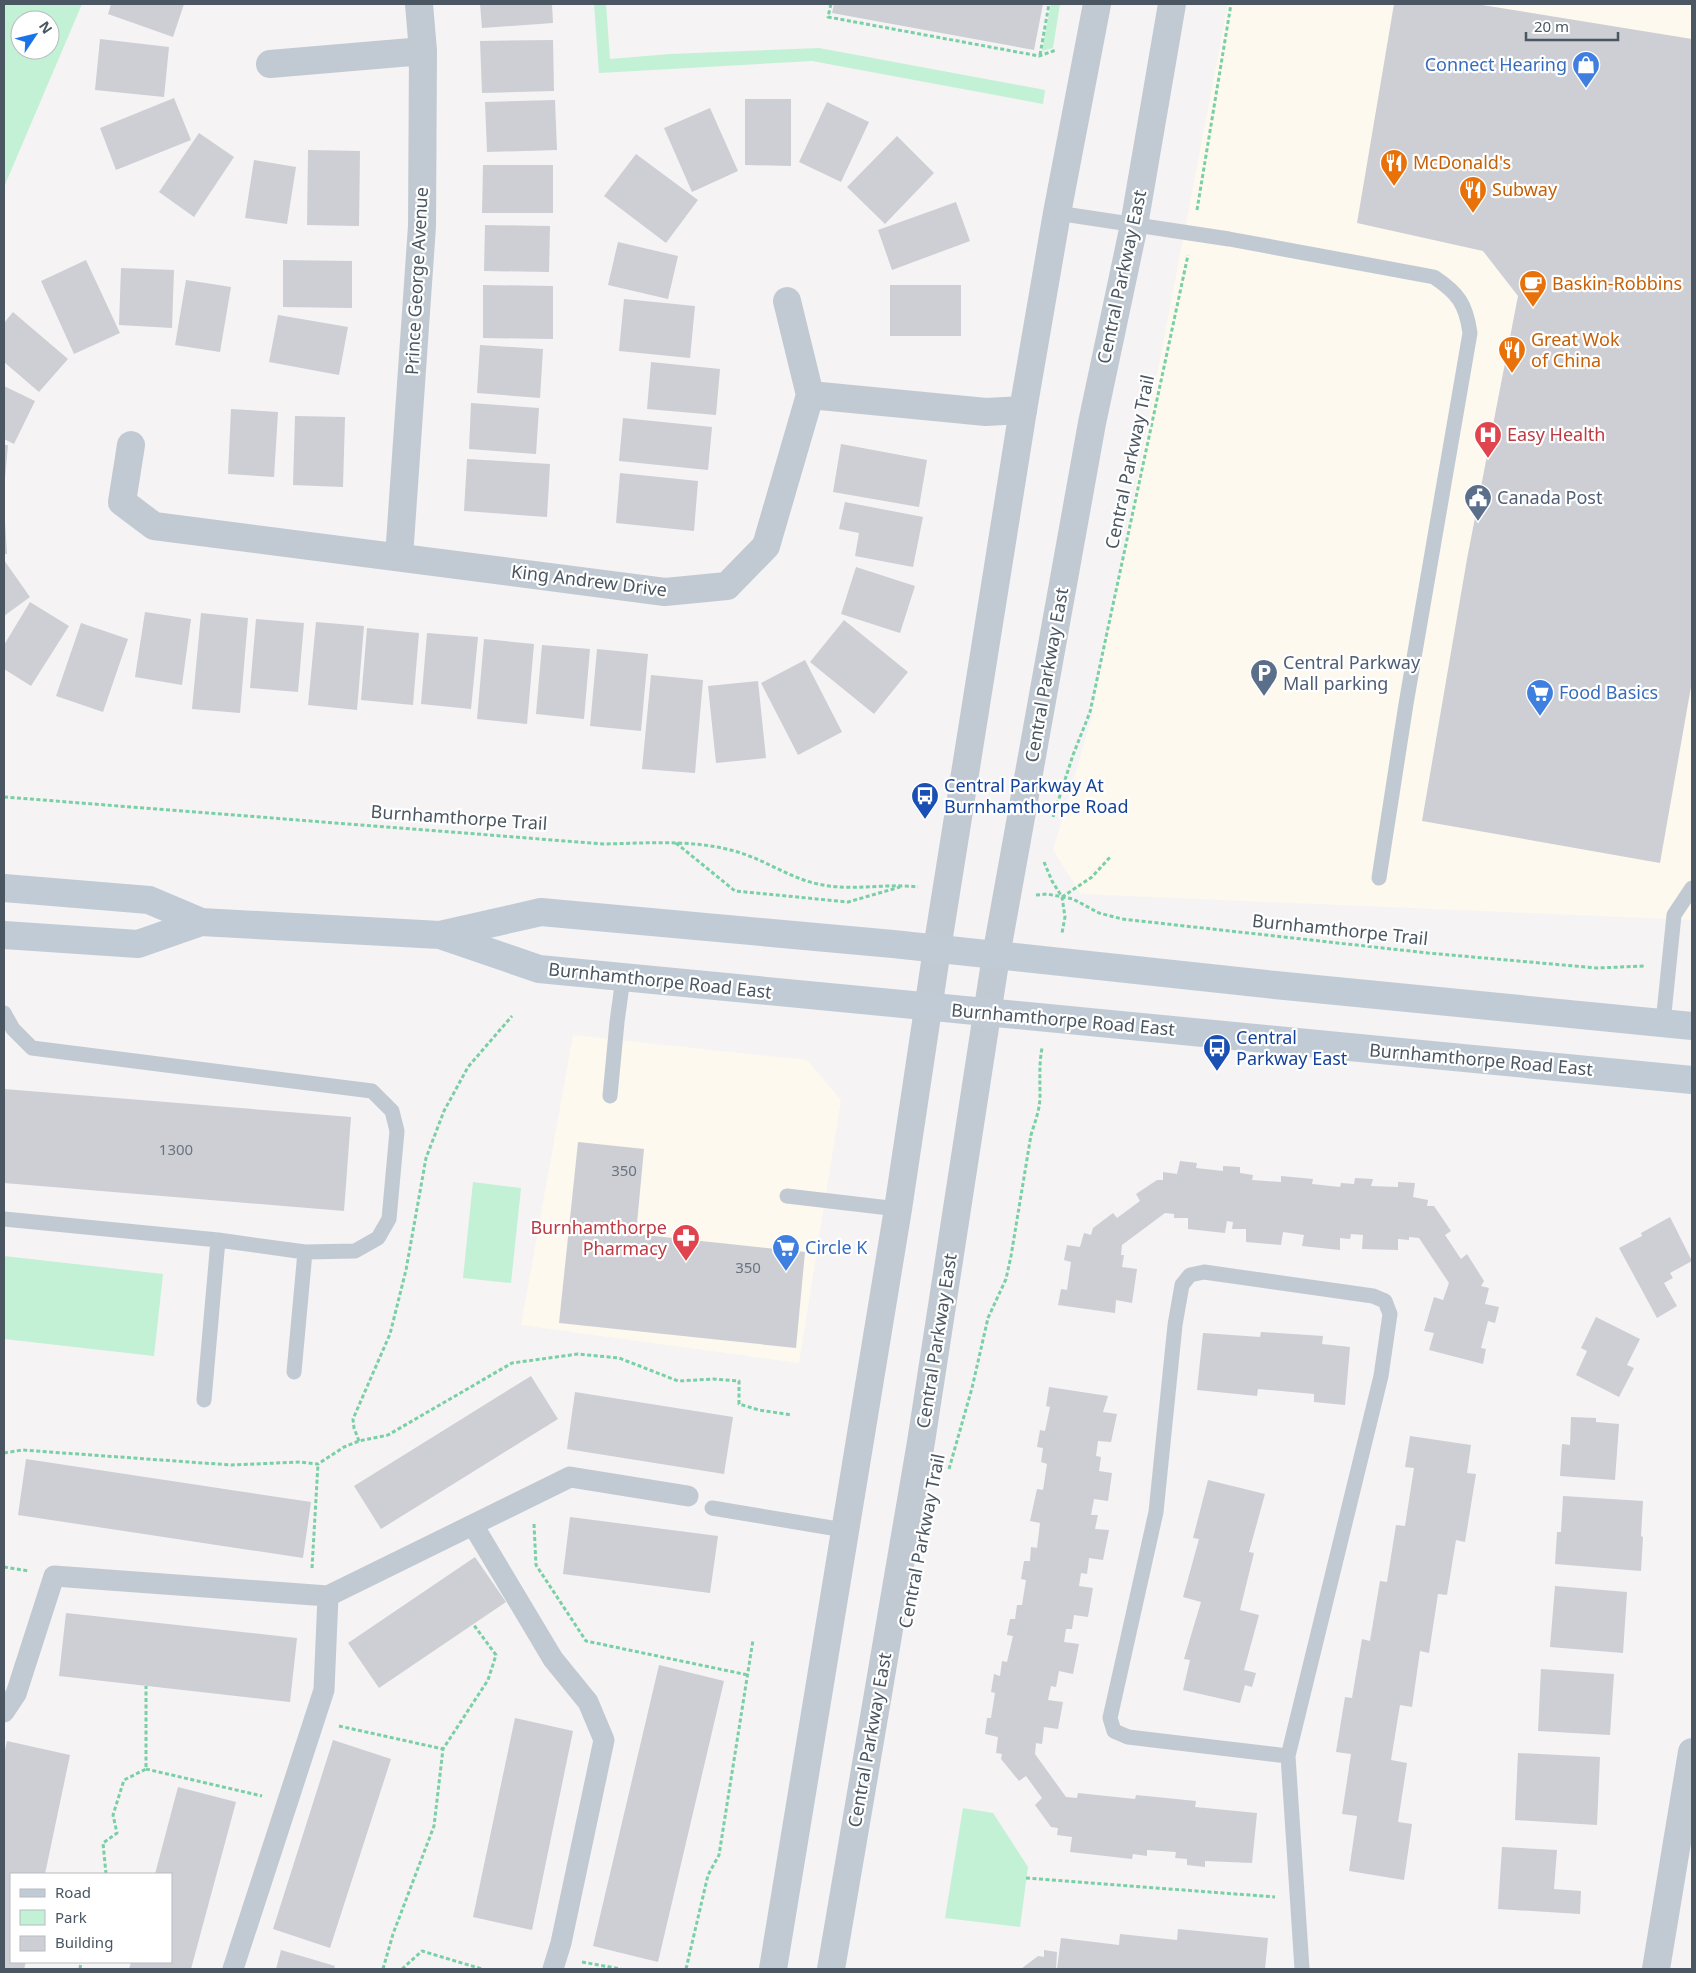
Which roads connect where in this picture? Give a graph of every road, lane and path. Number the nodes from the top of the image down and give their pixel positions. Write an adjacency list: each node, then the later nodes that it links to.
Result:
1 (419, 4): 8 (street, Prince George Avenue)
2 (831, 4): 9 (path)
3 (1049, 4): 9 (path)
4 (1097, 4): 11 (street)
5 (1172, 4): 12 (street, Central Parkway East)
6 (1231, 4): 13 (path, Central Parkway Trail)
7 (1056, 50): 9 (path)
8 (423, 51): 10 (street); 18 (street, Prince George Avenue)
9 (1039, 56)
10 (270, 64)
11 (1057, 213): 12 (lane); 16 (street)
12 (1134, 225): 13 (lane); 34 (street, Central Parkway East)
13 (1193, 233): 20 (path, Central Parkway Trail); 24 (lane)
14 (787, 301): 15 (street)
15 (810, 395): 16 (street); 18 (street, King Andrew Drive)
16 (1023, 410): 33 (street)
17 (132, 445): 18 (street, King Andrew Drive)
18 (399, 557)
19 (4, 797): 21 (path, Burnhamthorpe Trail)
20 (1052, 820)
21 (676, 843): 21 (path, Burnhamthorpe Trail)
22 (1045, 854): 28 (path)
23 (1110, 856): 28 (path)
24 (1379, 878)
25 (4, 888): 30 (main road, Burnhamthorpe Road East)
26 (1692, 888): 41 (lane)
27 (1047, 894): 28 (path, Burnhamthorpe Trail)
28 (1062, 897): 29 (path); 35 (path, Burnhamthorpe Trail)
29 (1065, 916)
30 (201, 922): 31 (main road, Burnhamthorpe Road East); 32 (main road, Burnhamthorpe Road East)
31 (4, 935)
32 (440, 935): 33 (main road, Burnhamthorpe Road East); 36 (main road, Burnhamthorpe Road East)
33 (938, 949): 34 (main road, Burnhamthorpe Road East); 37 (street)
34 (996, 956): 39 (street, Central Parkway East); 41 (main road, Burnhamthorpe Road East)
35 (1634, 965)
36 (624, 978): 37 (main road, Burnhamthorpe Road East); 45 (lane)
37 (930, 1008): 39 (main road, Burnhamthorpe Road East); 47 (street)
38 (4, 1013): 50 (lane)
39 (988, 1013): 44 (main road, Burnhamthorpe Road East); 87 (street, Central Parkway East)
40 (512, 1016): 54 (path)
41 (1663, 1023): 42 (main road, Burnhamthorpe Road East)
42 (1692, 1026)
43 (1039, 1065): 57 (path, Central Parkway Trail)
44 (1692, 1080)
45 (610, 1096)
46 (787, 1196): 47 (lane)
47 (898, 1209): 62 (street)
48 (4, 1219): 49 (lane)
49 (218, 1240): 50 (lane); 52 (lane)
50 (305, 1252): 51 (lane)
51 (294, 1372)
52 (204, 1400)
53 (792, 1415): 54 (path)
54 (358, 1441): 56 (path)
55 (4, 1453): 56 (path)
56 (318, 1464): 63 (path)
57 (949, 1470)
58 (532, 1496): 59 (street); 61 (street); 67 (path)
59 (688, 1496)
60 (712, 1508): 62 (lane)
61 (473, 1525): 64 (street); 79 (street)
62 (844, 1530): 86 (street)
63 (313, 1556)
64 (328, 1596): 69 (street); 70 (street)
65 (473, 1624): 71 (path)
66 (753, 1640): 67 (path)
67 (748, 1675): 85 (path)
68 (146, 1686): 74 (path)
69 (4, 1712)
70 (314, 1720): 71 (path); 75 (street)
71 (444, 1749): 81 (path)
72 (1692, 1752): 89 (street)
73 (1288, 1756): 73 (lane); 78 (lane)
74 (146, 1769): 75 (path); 76 (path)
75 (287, 1802): 80 (street)
76 (106, 1873)
77 (1026, 1878): 78 (path)
78 (1297, 1898): 88 (lane)
79 (555, 1963): 84 (path)
80 (233, 1969)
81 (383, 1969)
82 (402, 1969): 83 (path)
83 (482, 1969)
84 (621, 1969)
85 (686, 1969)
86 (773, 1969)
87 (831, 1969)
88 (1302, 1969)
89 (1656, 1969)

